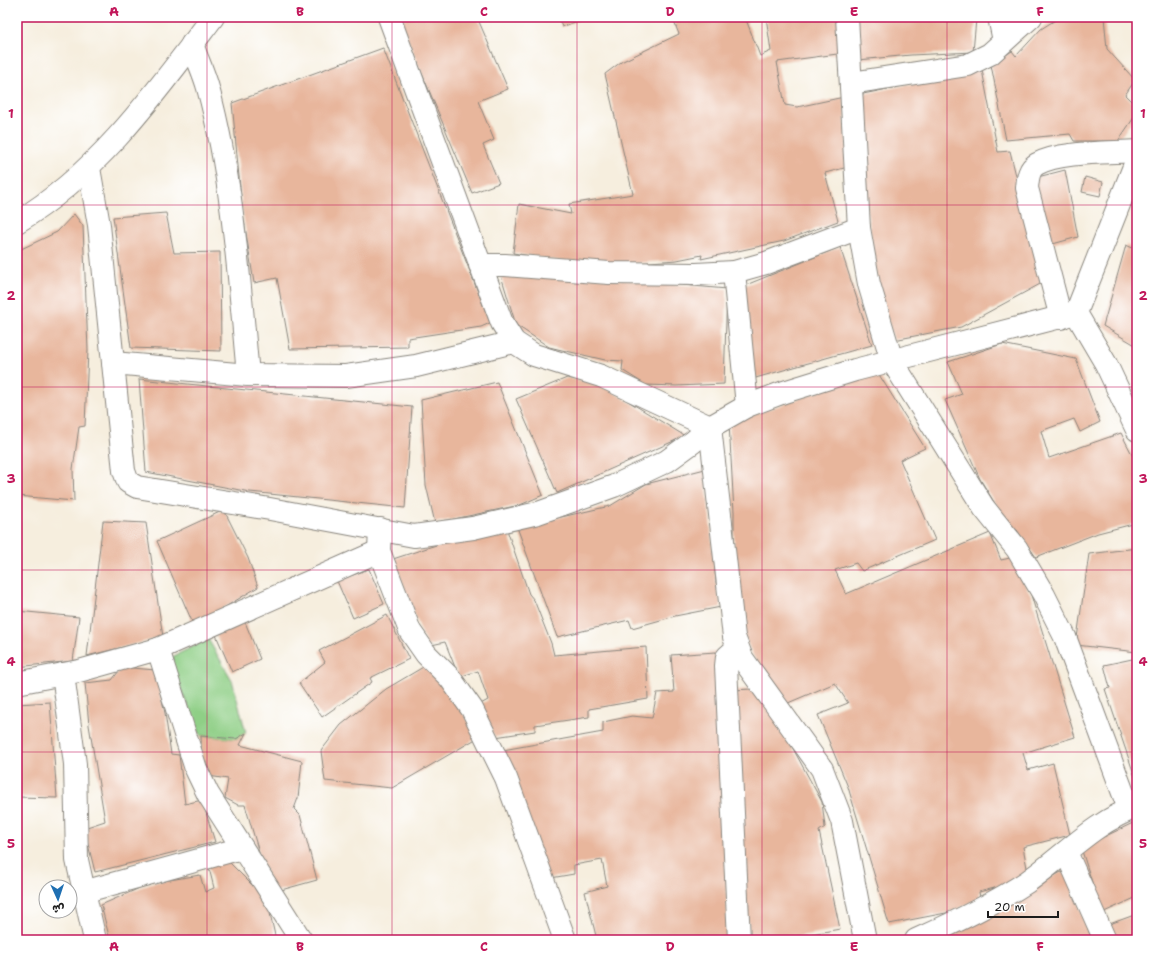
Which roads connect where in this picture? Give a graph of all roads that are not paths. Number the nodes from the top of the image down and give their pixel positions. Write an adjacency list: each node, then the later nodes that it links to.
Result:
1 (213, 17): 7 (street)
2 (389, 17): 15 (street)
3 (847, 17): 8 (street)
4 (999, 17): 6 (street)
5 (1031, 17): 6 (street)
6 (1004, 41): 8 (street)
7 (192, 44): 11 (street); 21 (street)
8 (851, 83): 14 (street)
9 (1137, 151): 17 (street)
10 (1137, 159): 12 (street)
11 (89, 168): 13 (street); 20 (street)
12 (1128, 209): 17 (street)
13 (17, 222)
14 (859, 228): 16 (street); 19 (street)
15 (480, 265): 16 (street); 18 (street)
16 (734, 272): 23 (street)
17 (1069, 315): 19 (street); 22 (street)
18 (514, 342): 21 (street); 24 (street)
19 (892, 361): 23 (street); 32 (street)
20 (113, 363): 21 (street); 26 (street)
21 (248, 375)
22 (1129, 394): 25 (street)
23 (746, 406): 24 (street)
24 (710, 427): 26 (street); 28 (street)
25 (1137, 430)
26 (380, 530): 27 (street)
27 (379, 551): 29 (street); 38 (street)
28 (737, 648): 39 (street); 40 (street)
29 (158, 649): 30 (street); 33 (street)
30 (63, 674): 31 (street); 35 (street)
31 (17, 683)
32 (1133, 808): 34 (street)
33 (242, 848): 35 (street); 37 (street)
34 (1066, 852): 41 (street); 42 (street)
35 (83, 892): 36 (street)
36 (95, 940)
37 (301, 940)
38 (565, 940)
39 (739, 940)
40 (865, 940)
41 (916, 940)
42 (1105, 940)

